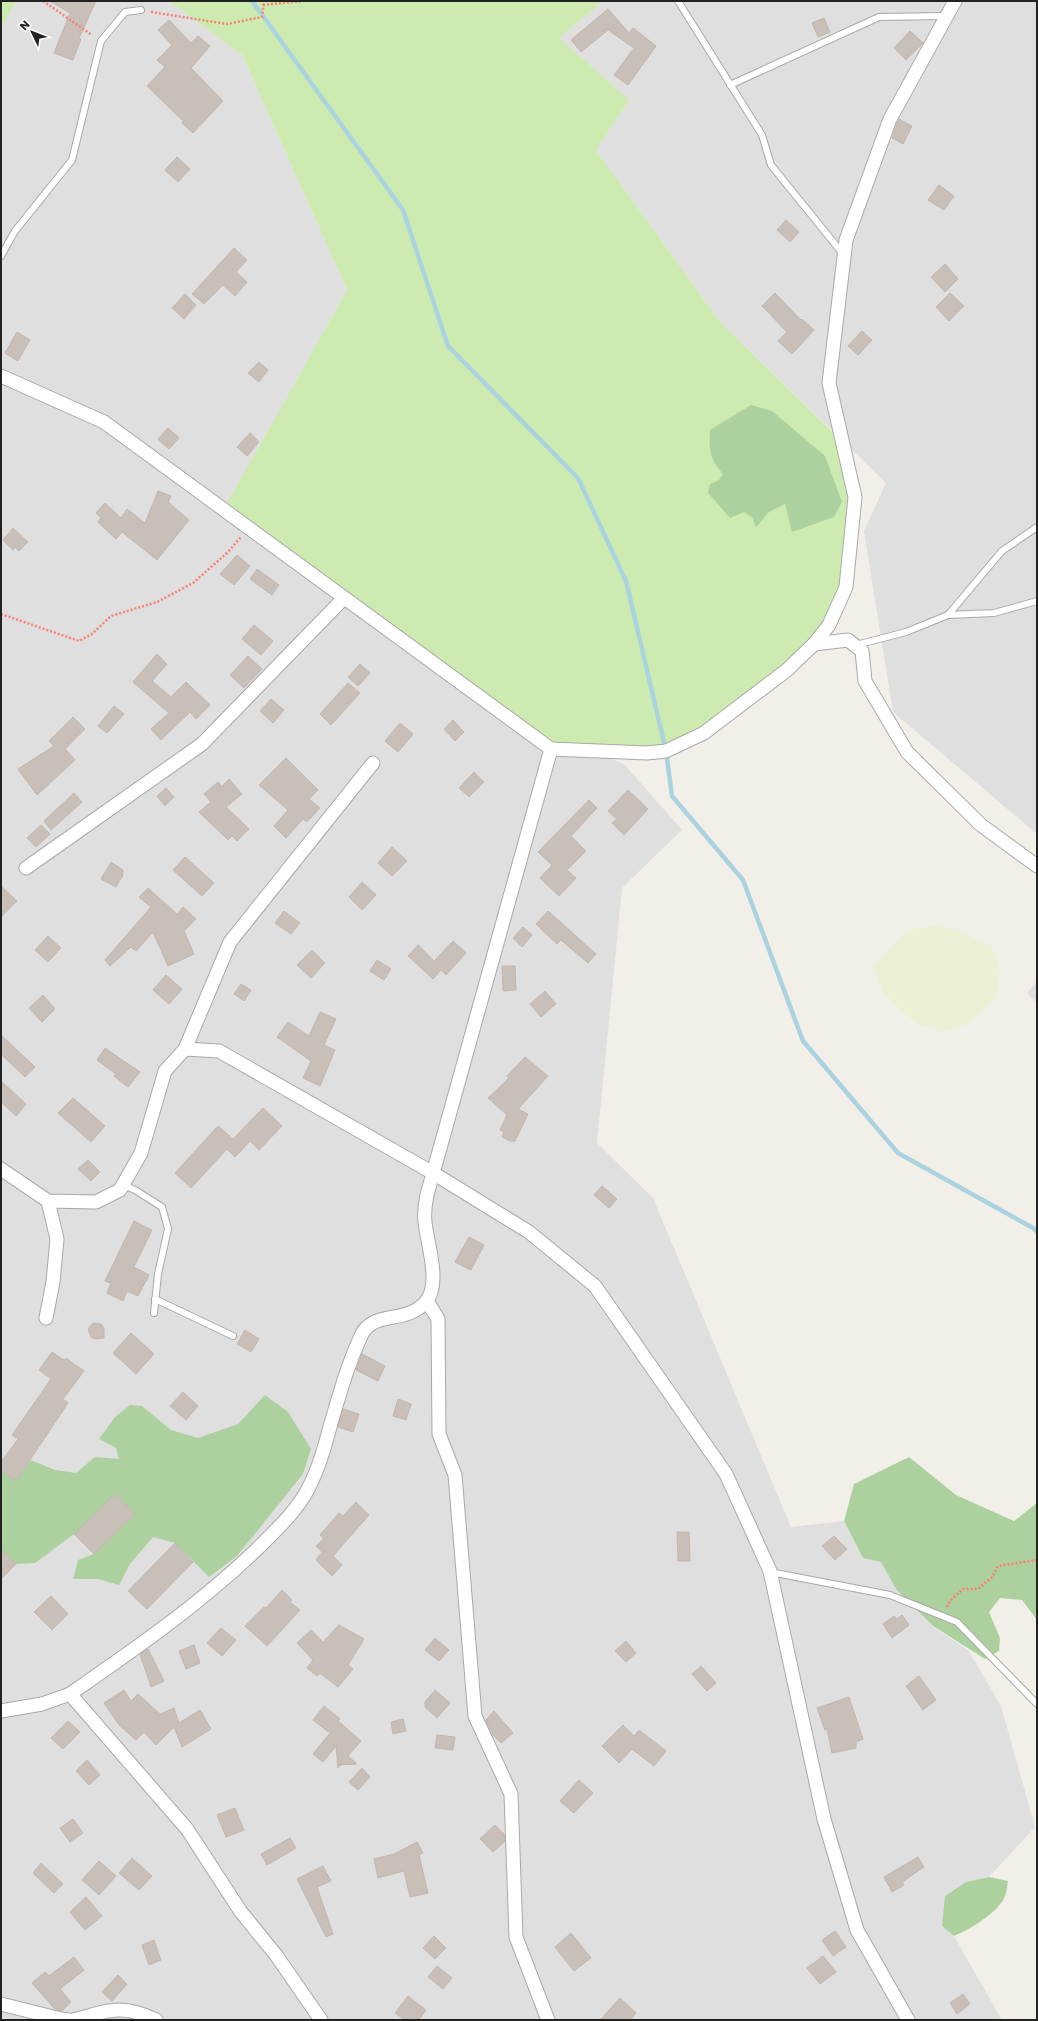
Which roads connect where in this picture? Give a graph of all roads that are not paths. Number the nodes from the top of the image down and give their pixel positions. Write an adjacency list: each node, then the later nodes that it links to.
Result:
1 (678, 1): 5 (lane)
2 (955, 1): 4 (street)
3 (141, 10): 6 (lane)
4 (947, 16): 5 (lane); 7 (street)
5 (730, 85): 7 (lane)
6 (1, 256)
7 (844, 256): 13 (street)
8 (1, 376): 10 (street)
9 (1037, 527): 12 (lane)
10 (344, 598): 15 (street); 18 (street)
11 (1037, 601): 12 (lane)
12 (948, 615): 14 (lane)
13 (814, 644): 14 (street); 15 (street)
14 (855, 646): 17 (street)
15 (551, 749): 21 (street)
16 (373, 763): 19 (street)
17 (1037, 866)
18 (26, 868)
19 (185, 1049): 21 (street); 22 (street)
20 (1, 1169): 23 (street)
21 (433, 1173): 25 (street); 29 (street)
22 (123, 1185): 23 (street); 24 (lane)
23 (48, 1201): 27 (street)
24 (156, 1299): 26 (lane); 28 (lane)
25 (427, 1301): 30 (street); 38 (street)
26 (154, 1313)
27 (46, 1318)
28 (233, 1336)
29 (770, 1572): 31 (lane); 39 (street)
30 (70, 1694): 32 (street); 37 (street)
31 (1037, 1704)
32 (1, 1711)
33 (1, 2004): 34 (street)
34 (69, 2020)
35 (72, 2020): 36 (street)
36 (156, 2020)
37 (321, 2020)
38 (548, 2020)
39 (908, 2020)

